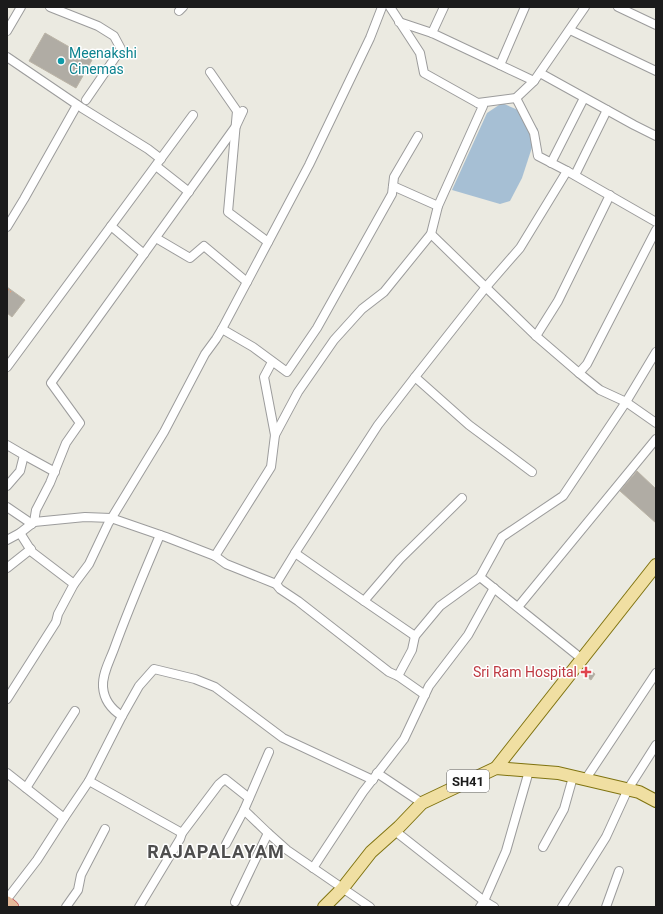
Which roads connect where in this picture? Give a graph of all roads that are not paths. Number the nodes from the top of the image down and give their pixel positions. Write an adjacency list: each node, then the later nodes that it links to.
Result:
1 (21, 7): 12 (street)
2 (50, 7): 22 (street)
3 (382, 7): 45 (street)
4 (390, 7): 9 (street)
5 (444, 7): 13 (street)
6 (525, 7): 15 (street)
7 (585, 7): 11 (street)
8 (618, 7): 10 (street)
9 (399, 22): 13 (street); 23 (street)
10 (656, 25)
11 (570, 30): 16 (street); 18 (street)
12 (7, 31)
13 (432, 33): 15 (street)
14 (7, 57): 24 (street)
15 (500, 65): 19 (street)
16 (656, 71)
17 (210, 72): 28 (street)
18 (540, 73): 19 (street); 21 (street)
19 (534, 81): 20 (street)
20 (516, 98): 23 (street); 32 (street)
21 (584, 98): 26 (street); 32 (street)
22 (86, 100)
23 (478, 103): 38 (street)
24 (77, 105): 31 (street); 41 (street)
25 (243, 110): 28 (street)
26 (607, 110): 30 (street); 34 (street)
27 (193, 115): 31 (street)
28 (236, 126): 36 (street); 45 (street)
29 (418, 136): 35 (street)
30 (656, 136)
31 (161, 159): 33 (street)
32 (551, 163): 34 (street)
33 (156, 166): 36 (street); 40 (street)
34 (571, 173): 37 (street); 48 (street)
35 (393, 186): 38 (street); 52 (street)
36 (189, 192): 44 (street)
37 (610, 195): 39 (street); 50 (street)
38 (438, 206): 43 (street)
39 (656, 222)
40 (111, 226): 46 (street); 53 (street)
41 (7, 227)
42 (656, 230): 54 (street)
43 (431, 234): 48 (street); 58 (street)
44 (156, 238): 46 (street); 47 (street)
45 (268, 242): 47 (street)
46 (144, 254): 62 (street)
47 (247, 282): 49 (street)
48 (486, 287): 50 (street); 55 (street)
49 (222, 329): 52 (street); 67 (street)
50 (536, 336): 54 (street)
51 (656, 352): 56 (street)
52 (272, 362): 58 (street)
53 (7, 366)
54 (579, 373): 56 (street)
55 (415, 377): 63 (street); 73 (street)
56 (626, 402): 57 (street); 77 (street)
57 (656, 423)
58 (276, 435): 74 (street)
59 (656, 439): 82 (street)
60 (7, 445): 61 (street)
61 (24, 455): 62 (street); 64 (street)
62 (55, 472): 68 (street)
63 (532, 472)
64 (7, 486)
65 (462, 498): 81 (street)
66 (7, 507): 68 (street)
67 (111, 518): 68 (street); 70 (street); 78 (street)
68 (33, 523): 69 (street)
69 (20, 533): 71 (street); 72 (street)
70 (160, 535): 74 (street); 90 (street)
71 (7, 540)
72 (30, 549): 76 (street); 78 (street)
73 (295, 553): 79 (street); 81 (street)
74 (215, 556): 79 (street)
75 (656, 565): 84 (main road)
76 (7, 568)
77 (480, 577): 80 (street); 83 (street)
78 (74, 584): 88 (street)
79 (276, 584): 86 (street)
80 (494, 588): 82 (street); 87 (street)
81 (364, 601): 83 (street)
82 (518, 607): 84 (street)
83 (415, 636): 86 (street)
84 (582, 659): 93 (main road)
85 (656, 673): 98 (street)
86 (398, 676): 87 (street)
87 (425, 695): 96 (street)
88 (7, 699)
89 (75, 711): 100 (street)
90 (122, 716): 96 (street); 99 (street)
91 (656, 745): 101 (street)
92 (269, 752): 102 (street)
93 (496, 768): 94 (main road, SH41); 104 (main road, SH41)
94 (530, 771): 97 (main road, SH41); 119 (street)
95 (7, 773): 100 (street)
96 (375, 776): 104 (street); 113 (street)
97 (573, 777): 98 (main road, SH41); 112 (street)
98 (586, 780): 101 (main road, SH41)
99 (89, 781): 106 (street); 109 (street)
100 (26, 788): 106 (street)
101 (628, 789): 103 (main road, SH41); 126 (street)
102 (249, 798): 105 (street); 109 (street)
103 (656, 801)
104 (422, 803): 108 (main road, SH41)
105 (244, 810): 110 (street); 111 (street)
106 (64, 818): 116 (street)
107 (105, 829): 121 (street)
108 (395, 831): 115 (main road, SH41); 119 (street)
109 (182, 833): 122 (street)
110 (268, 833): 113 (street); 117 (street)
111 (226, 844)
112 (543, 847)
113 (313, 868): 115 (street)
114 (619, 871): 127 (street)
115 (342, 889): 123 (main road, SH41); 124 (street)
116 (7, 899)
117 (235, 902)
118 (7, 903): 120 (highway)
119 (482, 904): 125 (street)
120 (12, 907)
121 (66, 907)
122 (139, 907)
123 (324, 907)
124 (370, 907)
125 (494, 907)
126 (562, 907)
127 (606, 907)

